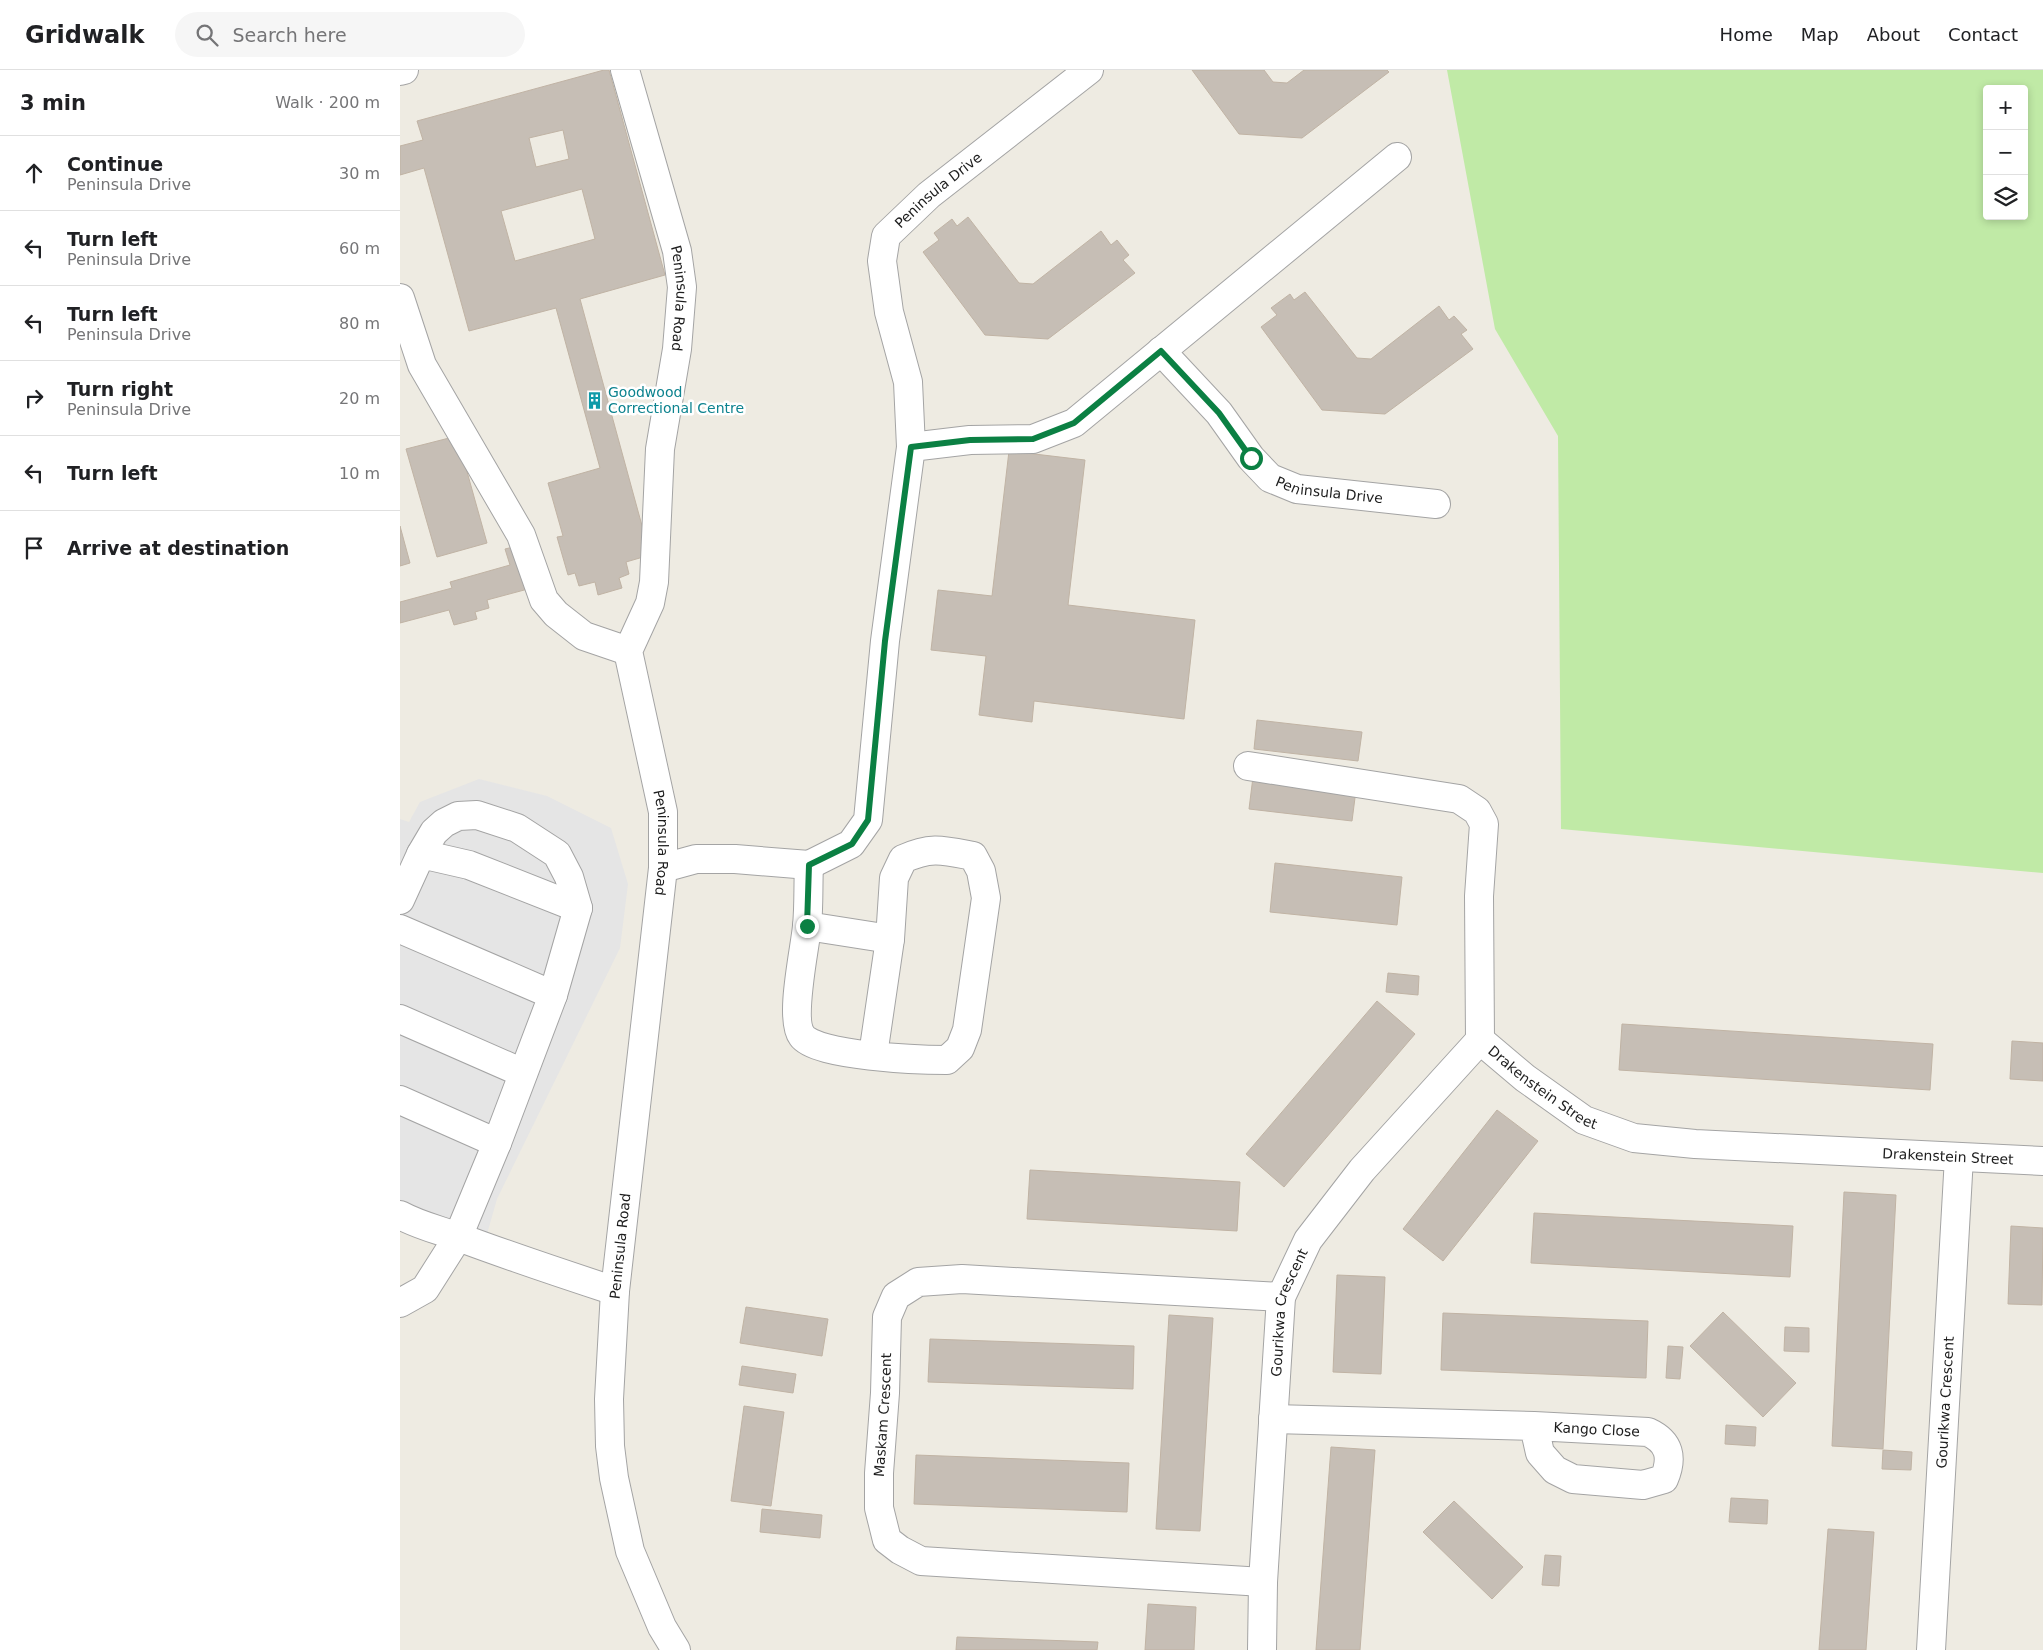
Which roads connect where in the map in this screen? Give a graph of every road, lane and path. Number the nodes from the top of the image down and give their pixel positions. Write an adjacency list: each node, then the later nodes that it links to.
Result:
1 (404, 70): 4 (street)
2 (625, 70): 10 (street, Peninsula Road)
3 (1089, 70): 8 (street, Peninsula Drive)
4 (400, 71)
5 (1398, 157): 7 (street)
6 (400, 298): 10 (street)
7 (1161, 351): 8 (street); 9 (street, Peninsula Drive)
8 (911, 447): 13 (street, Peninsula Drive)
9 (1436, 504)
10 (628, 651): 14 (street, Peninsula Road)
11 (1248, 766): 22 (street, Drakenstein Street)
12 (421, 854): 15 (street); 16 (street); 16 (street)
13 (809, 865): 14 (street); 17 (street)
14 (663, 868): 31 (street, Peninsula Road)
15 (400, 900)
16 (578, 908): 20 (street)
17 (807, 926): 19 (street); 23 (street)
18 (400, 929): 20 (street)
19 (890, 939): 23 (street); 23 (street)
20 (553, 995): 24 (street)
21 (400, 1019): 24 (street)
22 (1480, 1040): 27 (street, Drakenstein Street); 32 (street, Gourikwa Crescent)
23 (873, 1055)
24 (522, 1073): 26 (street)
25 (400, 1100): 26 (street)
26 (497, 1143): 30 (street)
27 (1959, 1157): 28 (street, Drakenstein Street); 39 (street, Gourikwa Crescent)
28 (2043, 1161)
29 (400, 1215): 30 (street)
30 (458, 1236): 31 (street); 33 (street)
31 (614, 1291): 37 (street, Peninsula Road)
32 (1281, 1298): 34 (street, Gourikwa Crescent); 36 (street, Maskam Crescent)
33 (400, 1304)
34 (1273, 1419): 35 (street, Kango Close); 36 (street, Gourikwa Crescent)
35 (1534, 1426)
36 (1264, 1582): 38 (street, Gourikwa Crescent)
37 (676, 1650)
38 (1262, 1650)
39 (1931, 1650)

